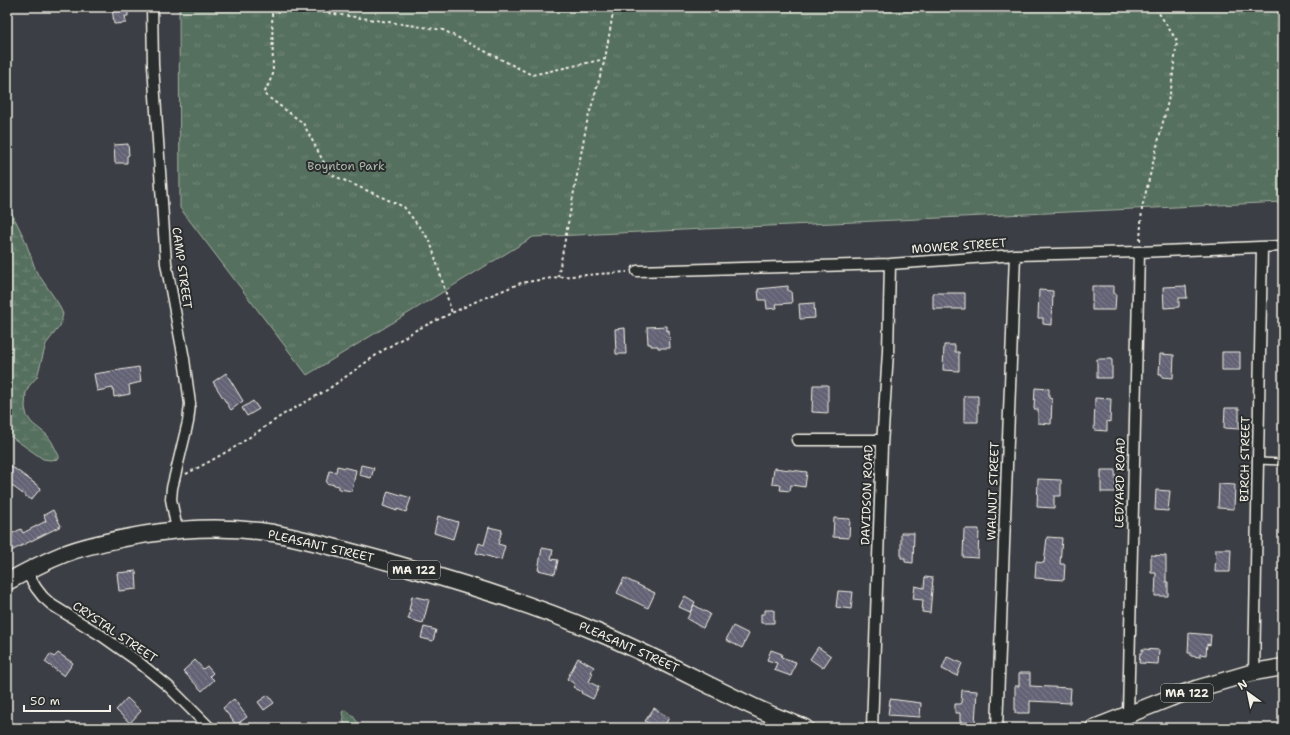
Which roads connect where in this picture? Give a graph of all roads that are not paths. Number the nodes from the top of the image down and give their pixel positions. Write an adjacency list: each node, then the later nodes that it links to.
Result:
1 (152, 7): 12 (street, CAMP STREET)
2 (1283, 246): 3 (street, MOWER STREET)
3 (1262, 247): 4 (street, MOWER STREET); 10 (street, BIRCH STREET)
4 (1139, 252): 5 (street, MOWER STREET); 17 (street, LEDYARD ROAD)
5 (1014, 255): 6 (street, MOWER STREET); 21 (street, WALNUT STREET)
6 (890, 264): 7 (street, MOWER STREET); 9 (street, DAVIDSON ROAD)
7 (637, 271)
8 (797, 440): 9 (street)
9 (882, 440): 20 (street, DAVIDSON ROAD)
10 (1258, 461): 11 (lane); 16 (street, BIRCH STREET)
11 (1283, 462)
12 (177, 530): 13 (main road, PLEASANT STREET / MA 122); 19 (main road, PLEASANT STREET / MA 122)
13 (26, 571): 14 (main road, PLEASANT STREET / MA 122); 18 (street, CRYSTAL STREET)
14 (7, 582)
15 (1283, 667): 16 (main road, MA 122)
16 (1254, 672): 17 (main road, MA 122)
17 (1128, 715): 22 (main road, MA 122)
18 (210, 728)
19 (804, 728)
20 (872, 728)
21 (997, 728)
22 (1094, 728)

